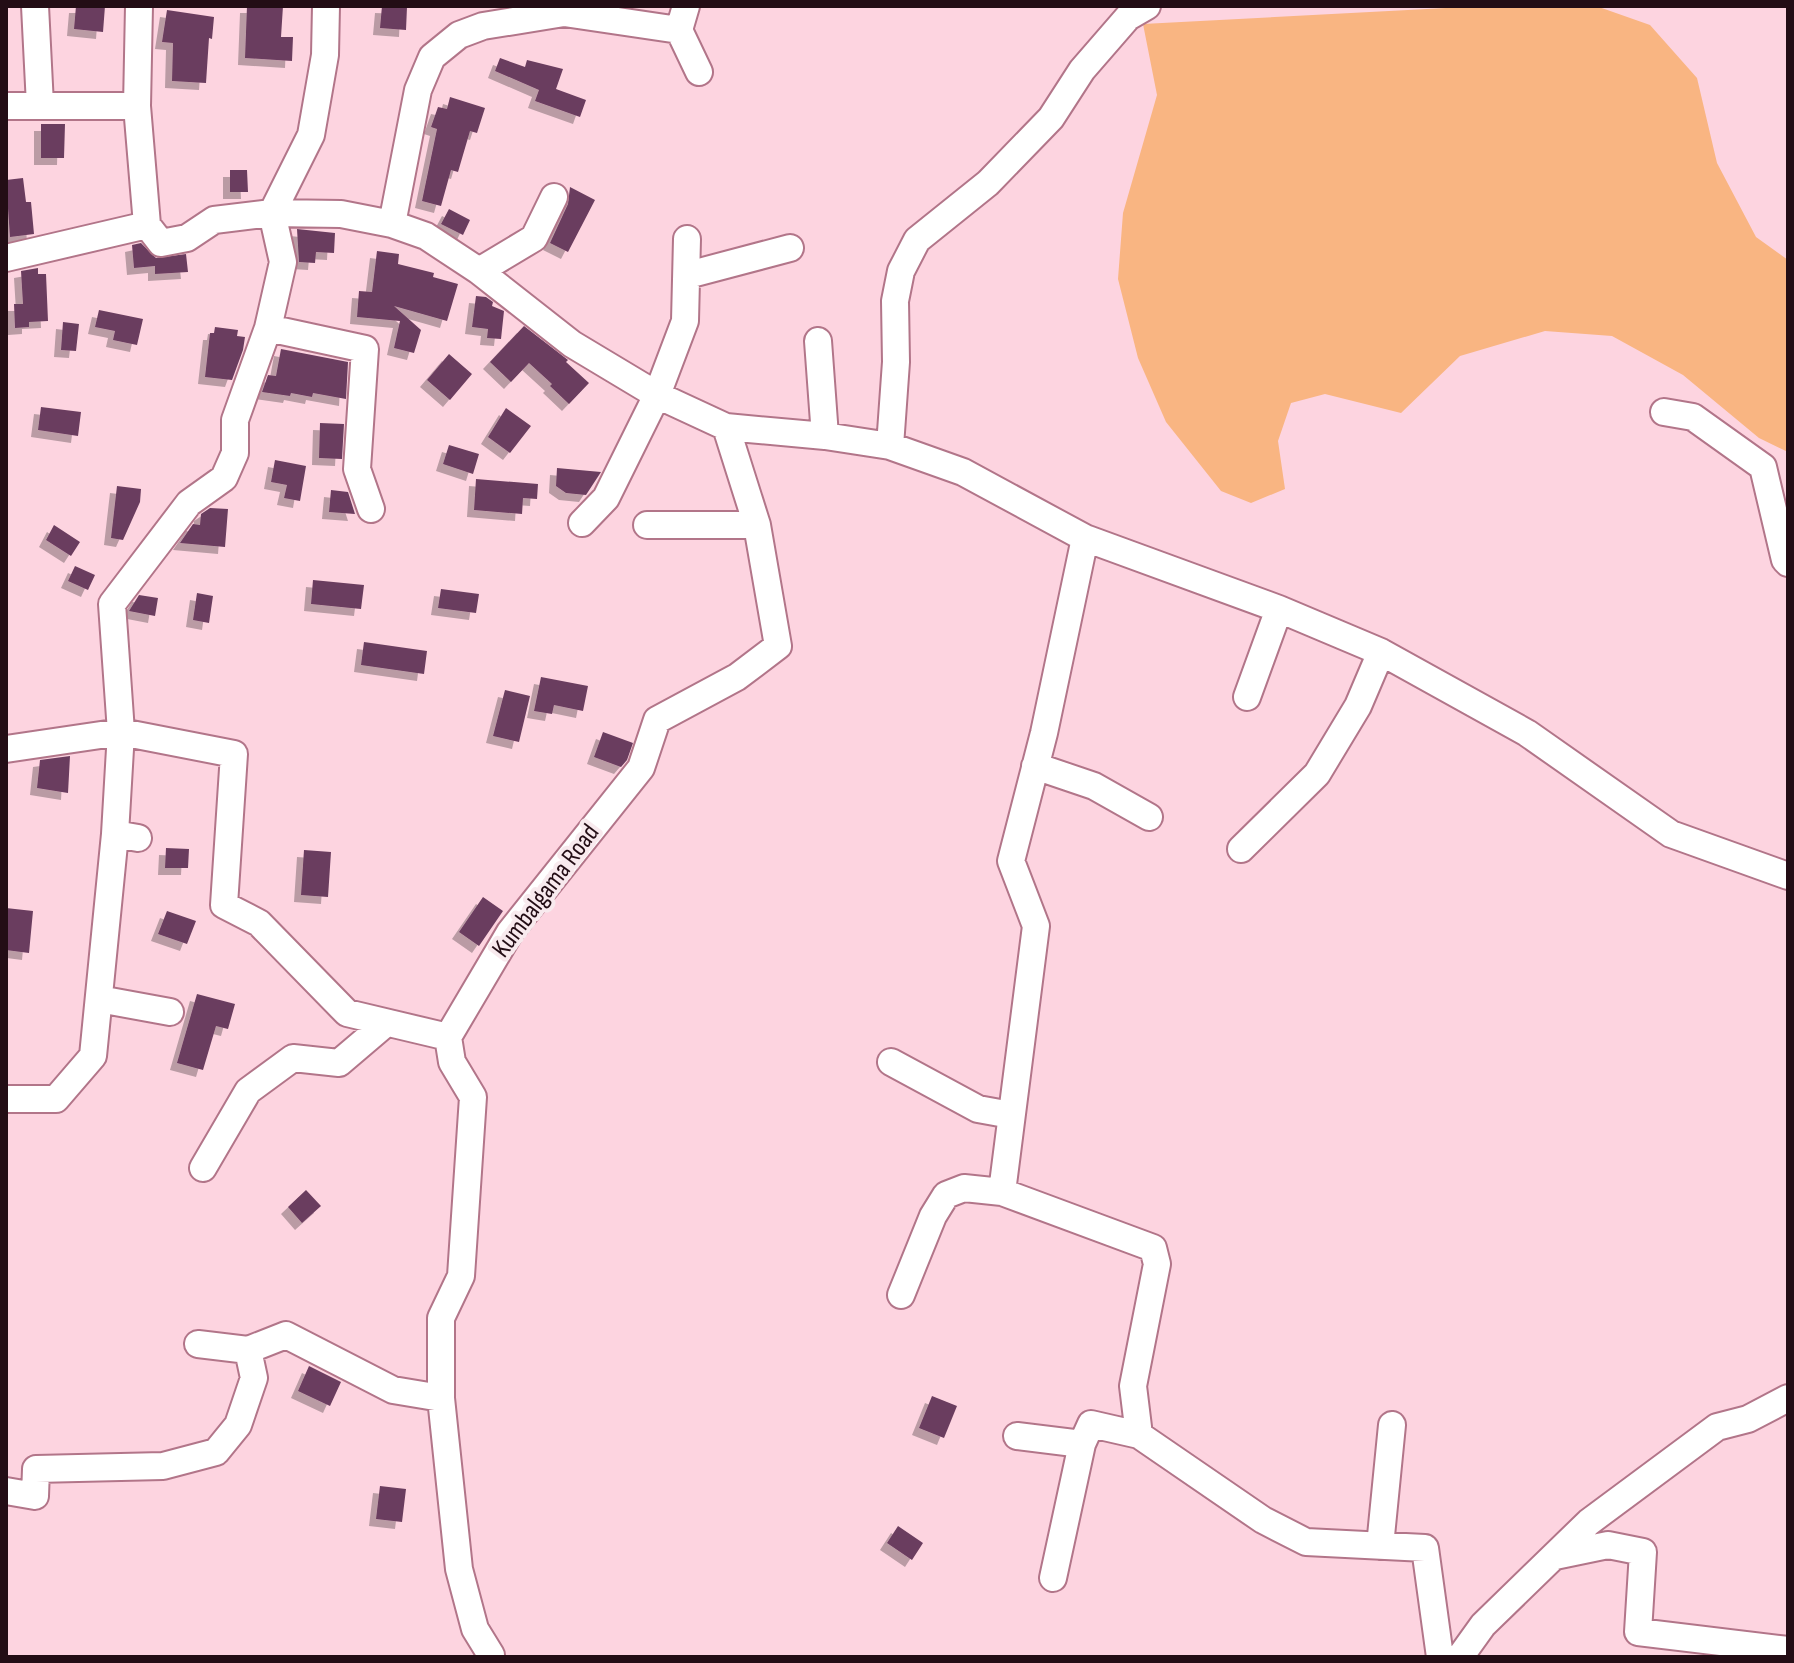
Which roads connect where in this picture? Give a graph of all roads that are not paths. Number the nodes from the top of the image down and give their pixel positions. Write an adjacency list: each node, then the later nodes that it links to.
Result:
1 (35, 6): 7 (street)
2 (139, 6): 9 (street)
3 (326, 6): 11 (street)
4 (1147, 6): 25 (street)
5 (683, 18): 6 (street); 12 (street)
6 (699, 72)
7 (40, 105): 8 (street); 9 (street)
8 (6, 106)
9 (137, 106): 13 (street)
10 (554, 197): 17 (street)
11 (272, 213): 12 (street); 13 (street); 19 (street)
12 (392, 224): 17 (street)
13 (147, 225): 16 (street)
14 (687, 239): 18 (street)
15 (790, 248): 18 (street)
16 (6, 258)
17 (479, 271): 21 (street)
18 (688, 275): 21 (street)
19 (268, 328): 26 (street); 35 (street)
20 (818, 341): 24 (street)
21 (657, 395): 23 (street); 27 (street)
22 (1664, 412): 31 (street)
23 (726, 427): 24 (street); 29 (street, Kumbalgama Road)
24 (825, 436): 25 (street)
25 (890, 446): 30 (street)
26 (371, 509)
27 (582, 523)
28 (647, 525): 29 (street)
29 (757, 525): 44 (street, Kumbalgama Road)
30 (1085, 538): 32 (street); 37 (street)
31 (1788, 563)
32 (1279, 609): 33 (street); 34 (street)
33 (1381, 652): 39 (street); 40 (street)
34 (1247, 697)
35 (121, 732): 36 (street); 41 (street); 43 (street)
36 (6, 749)
37 (1035, 766): 38 (street); 47 (street)
38 (1149, 817)
39 (1241, 849)
40 (1788, 876)
41 (99, 999): 42 (street); 46 (street)
42 (170, 1012)
43 (386, 1023): 44 (street); 48 (street)
44 (448, 1037): 53 (street)
45 (891, 1062): 47 (street)
46 (6, 1099)
47 (1011, 1115): 49 (street)
48 (203, 1168)
49 (1002, 1192): 50 (street); 56 (street)
50 (901, 1295)
51 (198, 1344): 52 (street)
52 (248, 1350): 53 (street); 59 (street)
53 (441, 1398): 64 (street)
54 (1788, 1398): 61 (street)
55 (1392, 1425): 60 (street)
56 (1139, 1435): 58 (street); 60 (street)
57 (1017, 1436): 58 (street)
58 (1082, 1444): 62 (street)
59 (6, 1491)
60 (1380, 1546): 65 (street)
61 (1555, 1556): 63 (street); 66 (street)
62 (1053, 1578)
63 (1788, 1650)
64 (489, 1657)
65 (1440, 1657)
66 (1460, 1657)

